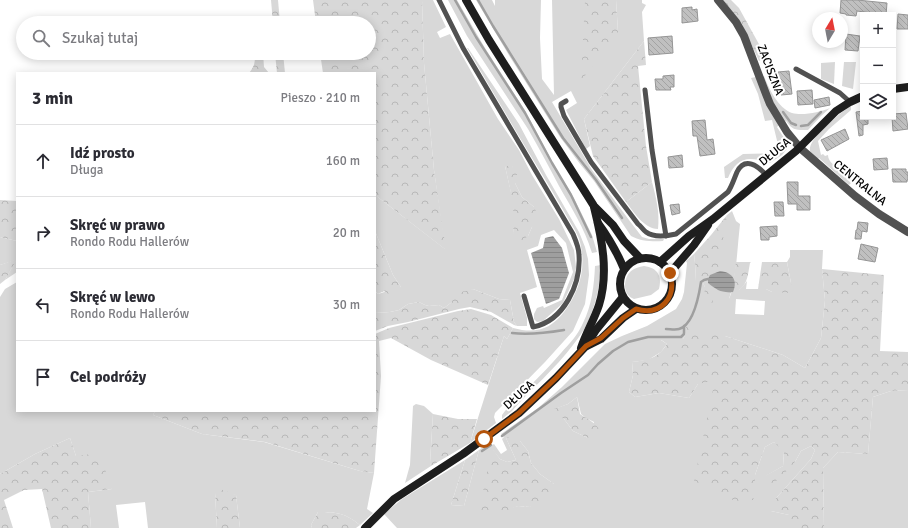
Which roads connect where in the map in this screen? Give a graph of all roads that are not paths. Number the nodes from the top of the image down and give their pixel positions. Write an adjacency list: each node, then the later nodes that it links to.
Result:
1 (439, 0): 22 (lane)
2 (466, 0): 13 (main road)
3 (718, 0): 11 (street, ZACISZNA)
4 (796, 69): 10 (lane)
5 (908, 87): 6 (main road)
6 (896, 89)
7 (645, 90): 17 (lane)
8 (860, 97): 10 (main road, DŁUGA)
9 (566, 101): 17 (lane)
10 (850, 102): 11 (main road, DŁUGA)
11 (800, 148): 12 (main road, DŁUGA); 16 (street, CENTRALNA)
12 (766, 175): 14 (main road, DŁUGA); 17 (lane)
13 (594, 206): 15 (main road); 18 (main road)
14 (713, 219): 19 (main road, DŁUGA); 21 (main road, DŁUGA)
15 (598, 223): 20 (main road); 26 (main road)
16 (908, 232)
17 (666, 236)
18 (640, 258): 19 (main road); 20 (main road)
19 (660, 262): 21 (main road)
20 (624, 269): 23 (main road)
21 (670, 273): 24 (main road)
22 (524, 296)
23 (622, 298): 24 (main road); 25 (main road, DŁUGA)
24 (636, 309): 25 (main road, DŁUGA)
25 (586, 346): 26 (main road, DŁUGA)
26 (579, 354): 27 (main road, DŁUGA)
27 (364, 528)

